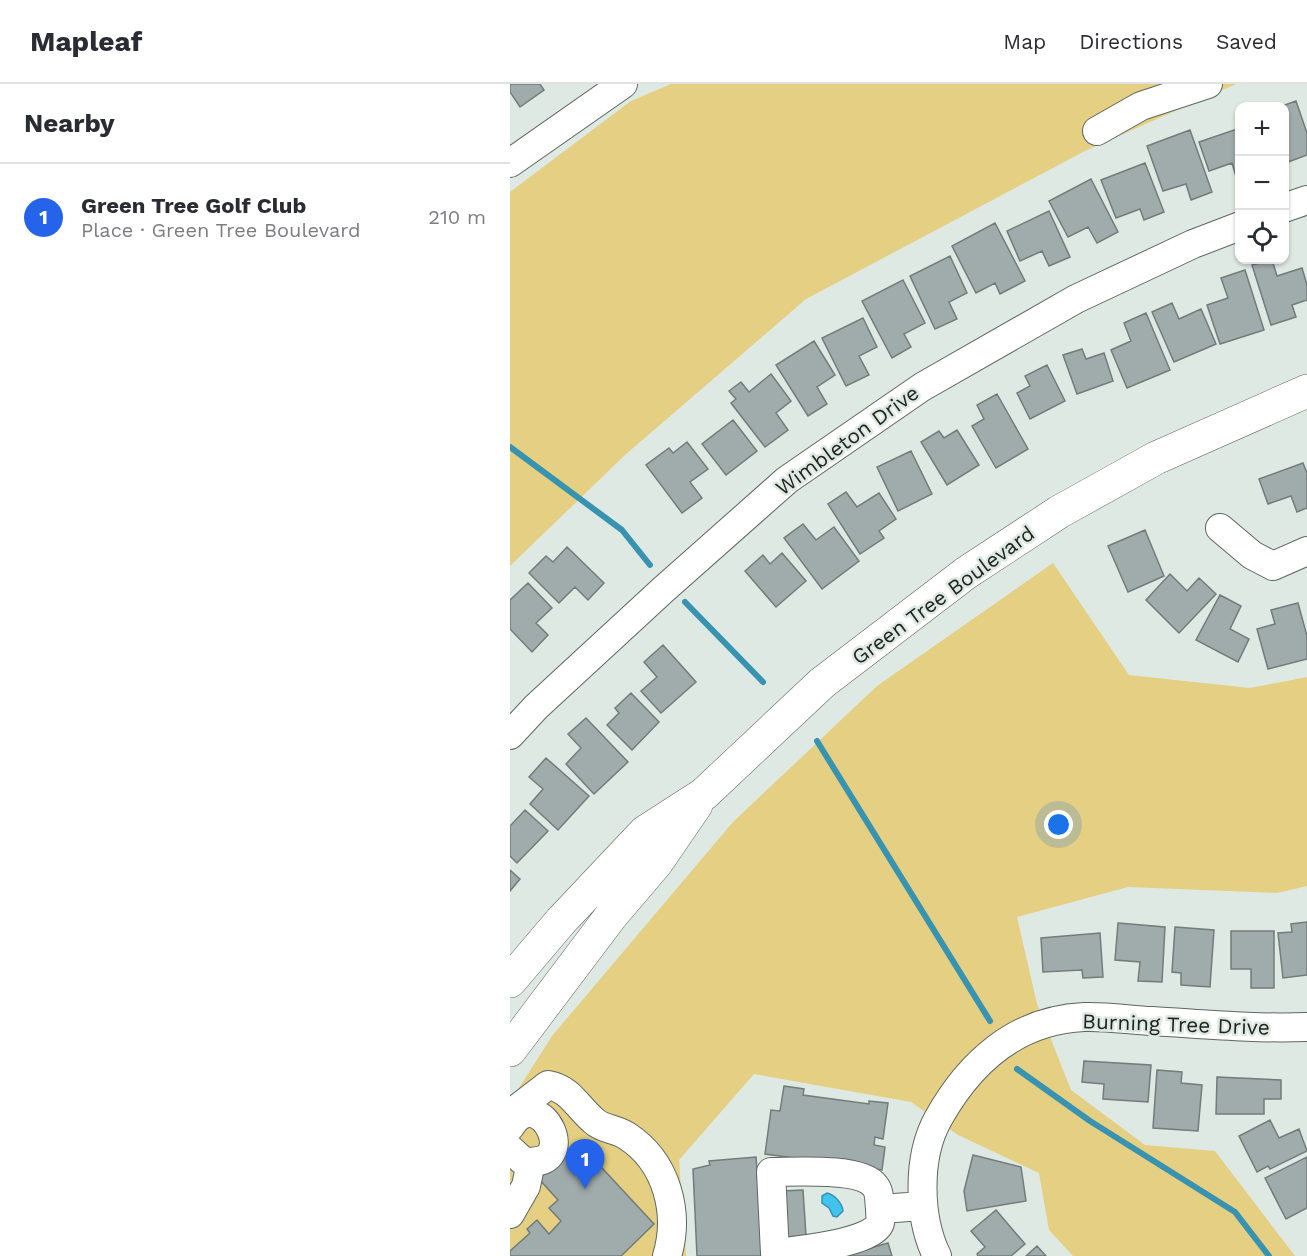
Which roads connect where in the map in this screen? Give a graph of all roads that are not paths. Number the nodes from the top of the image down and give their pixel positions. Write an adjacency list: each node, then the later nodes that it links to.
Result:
1 (623, 84): 4 (street)
2 (1208, 84): 3 (street)
3 (1097, 131)
4 (510, 163)
5 (1307, 200): 6 (street)
6 (1289, 206)
7 (1235, 228): 11 (street, Wimbleton Drive)
8 (1307, 391): 12 (main road, Green Tree Boulevard)
9 (1220, 528): 10 (street)
10 (1307, 552)
11 (510, 735)
12 (704, 794): 13 (main road, Green Tree Boulevard); 15 (main road, Green Tree Boulevard)
13 (510, 981)
14 (1307, 1027): 19 (street, Burning Tree Drive)
15 (513, 1040)
16 (510, 1114): 22 (street)
17 (510, 1127): 18 (street)
18 (520, 1156): 21 (street)
19 (924, 1206): 20 (street); 23 (street, Burning Tree Drive)
20 (880, 1209)
21 (510, 1214)
22 (667, 1256)
23 (937, 1256)

